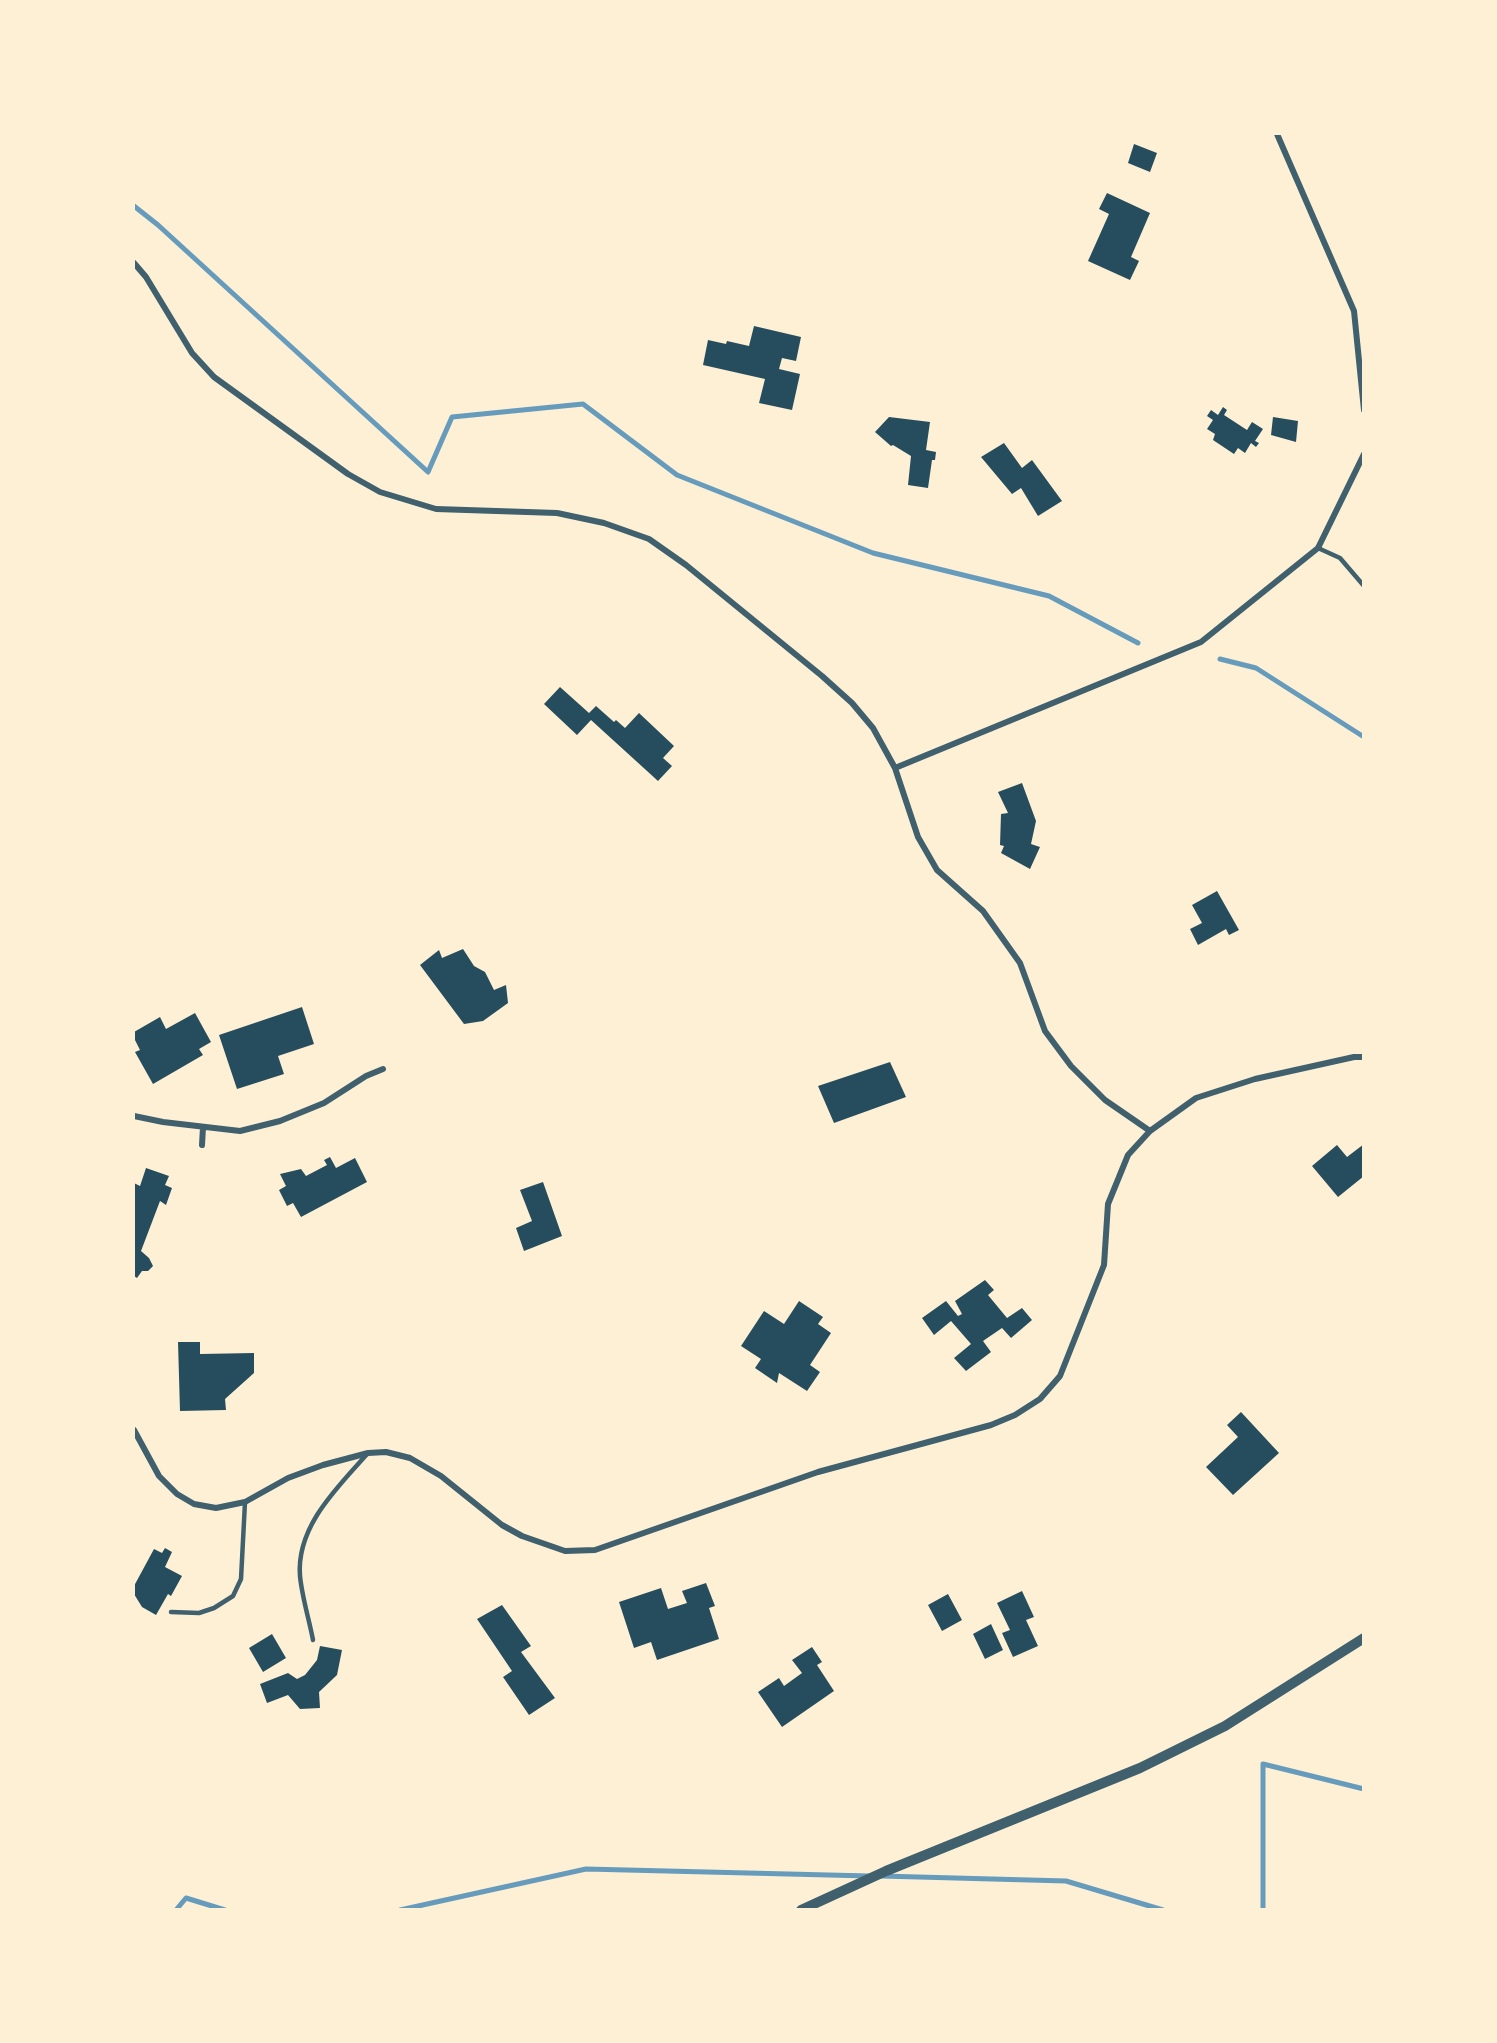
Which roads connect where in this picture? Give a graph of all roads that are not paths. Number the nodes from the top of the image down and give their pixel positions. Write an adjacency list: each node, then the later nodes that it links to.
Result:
1 (1277, 134): 3 (street)
2 (134, 263): 7 (street)
3 (1364, 410)
4 (1364, 454): 5 (street)
5 (1318, 548): 6 (lane); 7 (street)
6 (1364, 586)
7 (895, 768): 12 (street)
8 (1364, 1057): 12 (street)
9 (383, 1069): 11 (street)
10 (134, 1116): 11 (street)
11 (203, 1127): 13 (street)
12 (1150, 1131): 15 (street)
13 (202, 1145)
14 (134, 1430): 16 (street)
15 (368, 1453): 16 (street); 19 (lane)
16 (245, 1502): 17 (lane)
17 (171, 1612)
18 (1364, 1638): 20 (street)
19 (313, 1640)
20 (801, 1910)

